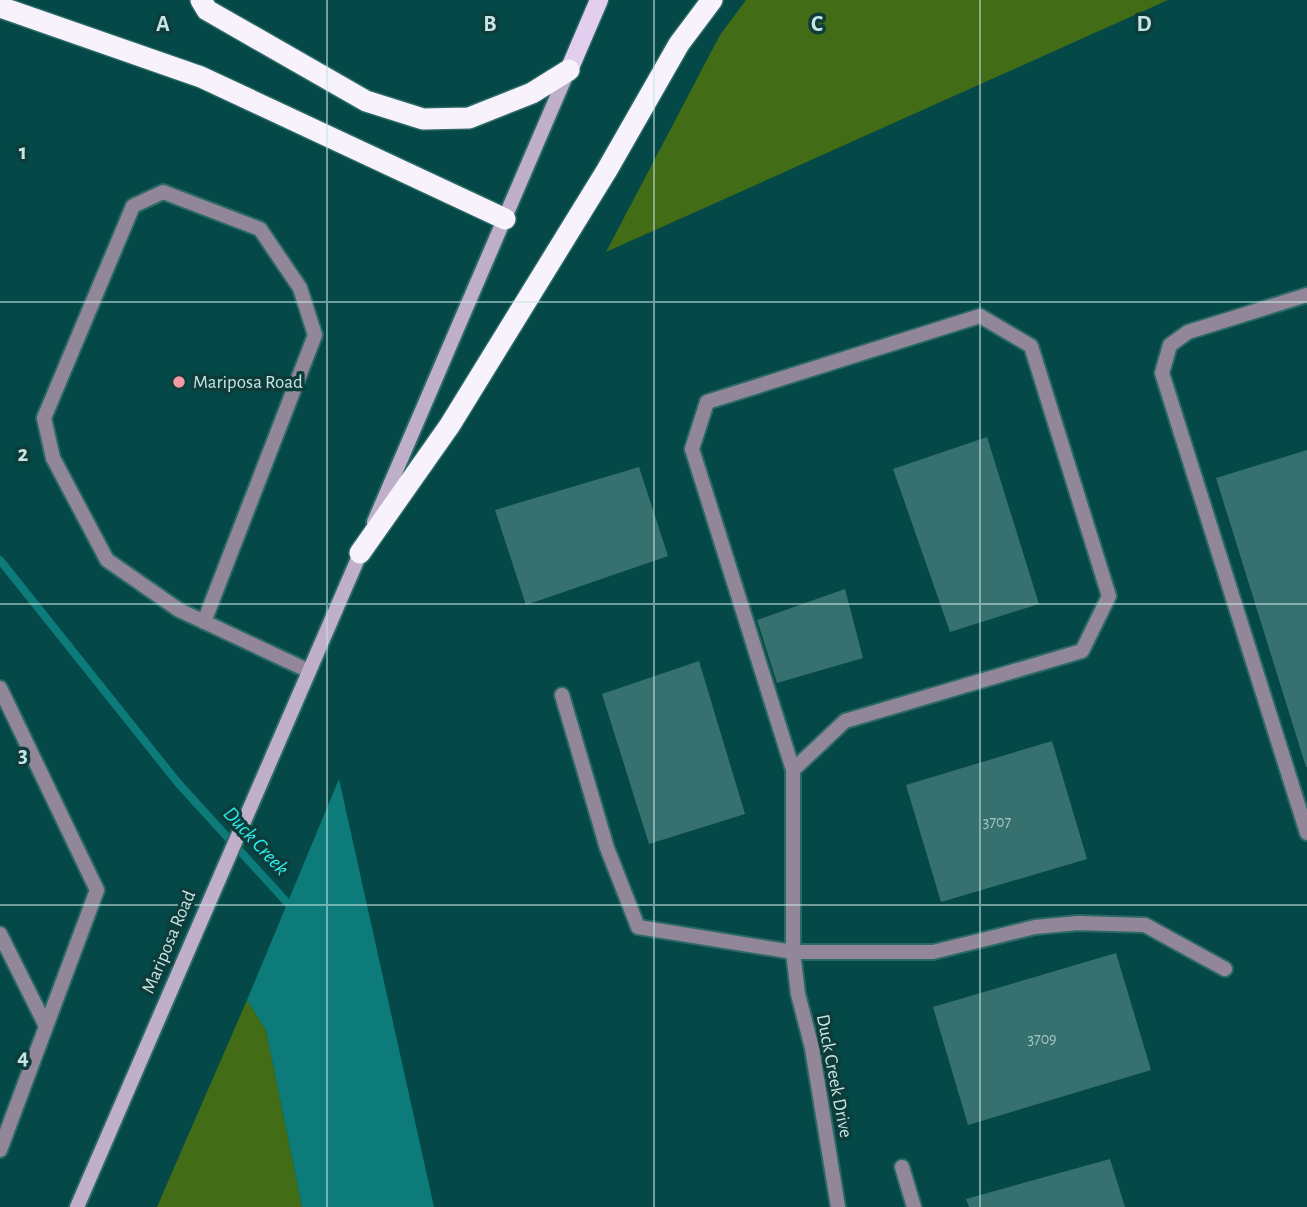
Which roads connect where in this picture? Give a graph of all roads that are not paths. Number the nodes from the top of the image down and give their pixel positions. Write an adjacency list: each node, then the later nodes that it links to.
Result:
1 (201, 0): 5 (highway)
2 (598, 0): 5 (main road, Mariposa Road)
3 (712, 0): 8 (highway)
4 (0, 7): 6 (highway)
5 (569, 70): 6 (main road, Mariposa Road)
6 (505, 219): 8 (main road, Mariposa Road)
7 (1307, 295): 14 (street)
8 (360, 553): 10 (main road, Mariposa Road)
9 (204, 622): 9 (street); 10 (street)
10 (309, 671): 21 (main road, Mariposa Road)
11 (0, 688): 18 (street)
12 (562, 695): 16 (street)
13 (793, 770): 13 (street, Duck Creek Drive); 16 (street, Duck Creek Drive)
14 (1307, 833)
15 (0, 934): 18 (street)
16 (793, 952): 17 (street); 22 (street, Duck Creek Drive)
17 (1225, 969)
18 (46, 1026): 19 (street)
19 (0, 1150)
20 (902, 1167): 23 (street)
21 (77, 1207)
22 (838, 1207)
23 (914, 1207)

